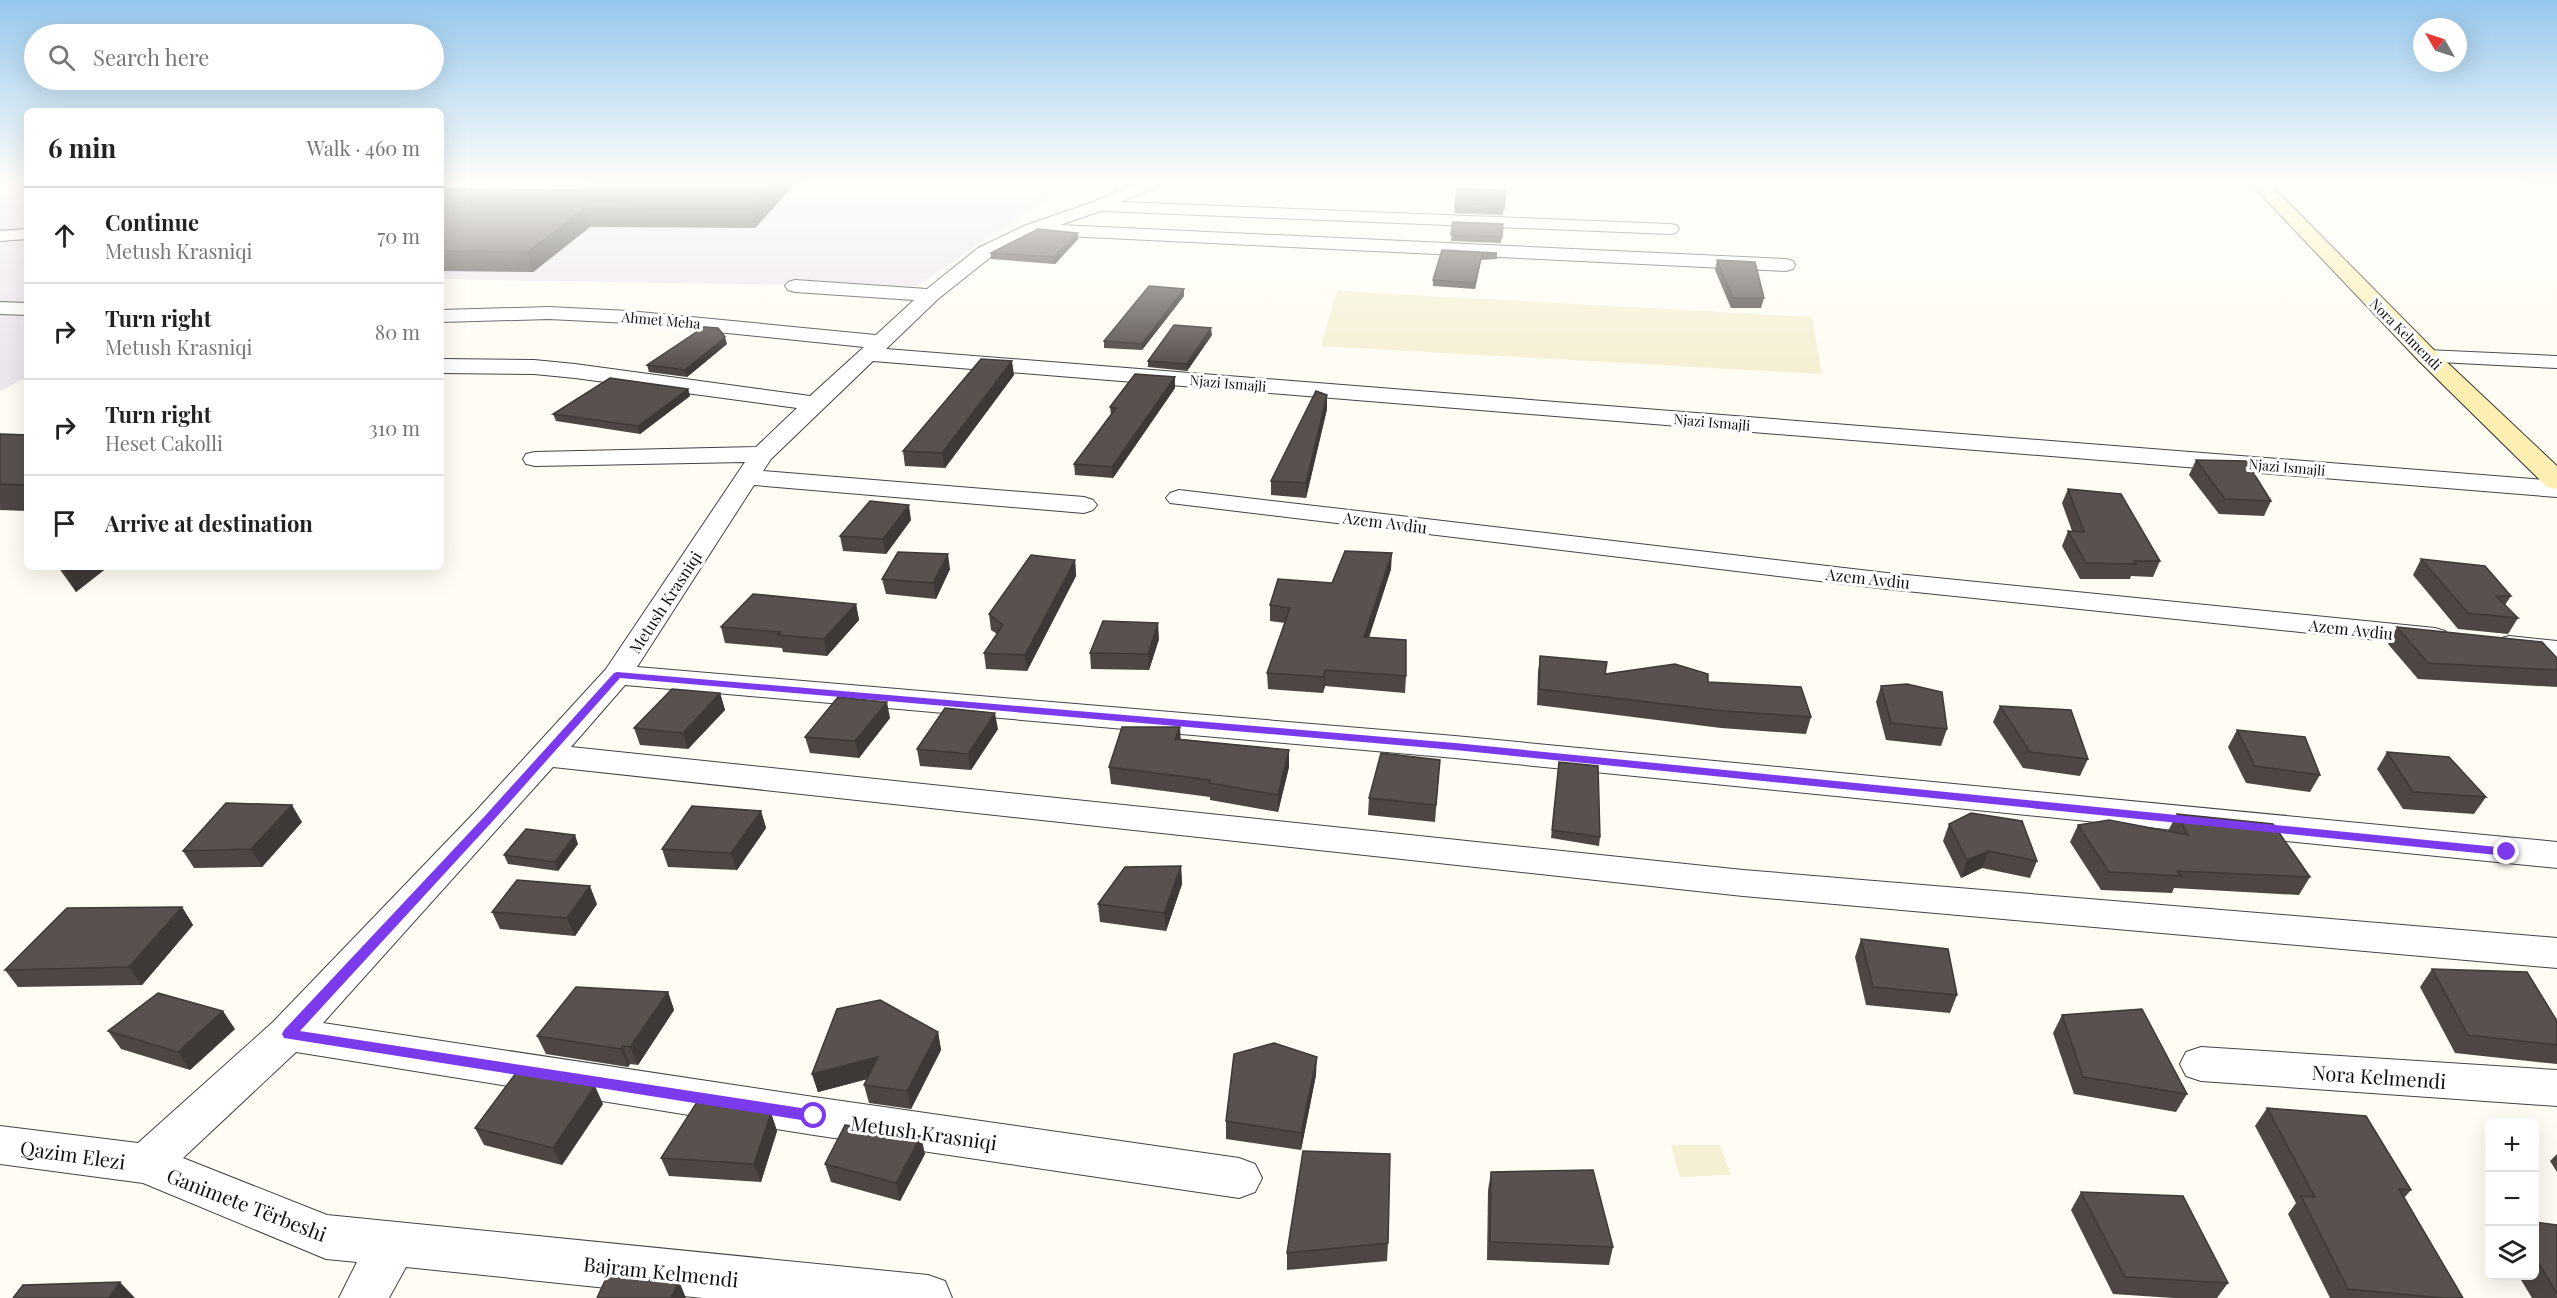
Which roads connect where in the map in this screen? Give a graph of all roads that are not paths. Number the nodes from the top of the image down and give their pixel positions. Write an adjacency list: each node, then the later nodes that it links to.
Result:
1 (1002, 244): 6 (street, Metush Krasniqi)
2 (1323, 244): 4 (street)
3 (2318, 244): 11 (street, Nora Kelmendi)
4 (1786, 265)
5 (795, 286): 6 (street)
6 (931, 295): 10 (street, Metush Krasniqi)
7 (0, 308): 8 (street)
8 (24, 309)
9 (444, 316): 10 (street, Ahmet Meha)
10 (874, 348): 14 (street, Metush Krasniqi); 19 (street, Njazi Ismajli)
11 (2427, 356): 12 (street); 16 (street, Nora Kelmendi)
12 (2557, 362)
13 (444, 366): 14 (street)
14 (815, 404): 17 (street, Metush Krasniqi)
15 (535, 459): 17 (street)
16 (2546, 460): 18 (street, Nora Kelmendi)
17 (754, 466): 21 (street); 23 (street, Metush Krasniqi)
18 (2557, 482)
19 (2557, 489)
20 (1179, 498): 22 (street, Azem Avdiu)
21 (1084, 505)
22 (2557, 650)
23 (617, 675): 24 (street, Metush Krasniqi); 25 (street)
24 (545, 755): 26 (street); 27 (street, Metush Krasniqi)
25 (2557, 855)
26 (2557, 953)
27 (288, 1034): 31 (street, Metush Krasniqi); 32 (street, Metush Krasniqi)
28 (2200, 1064): 29 (street, Nora Kelmendi)
29 (2557, 1088)
30 (0, 1145): 31 (street, Qazim Elezi)
31 (146, 1164): 33 (street, Ganimete Tërbeshi)
32 (1239, 1178)
33 (394, 1244): 34 (street); 35 (street, Bajram Kelmendi)
34 (363, 1298)
35 (928, 1298)

